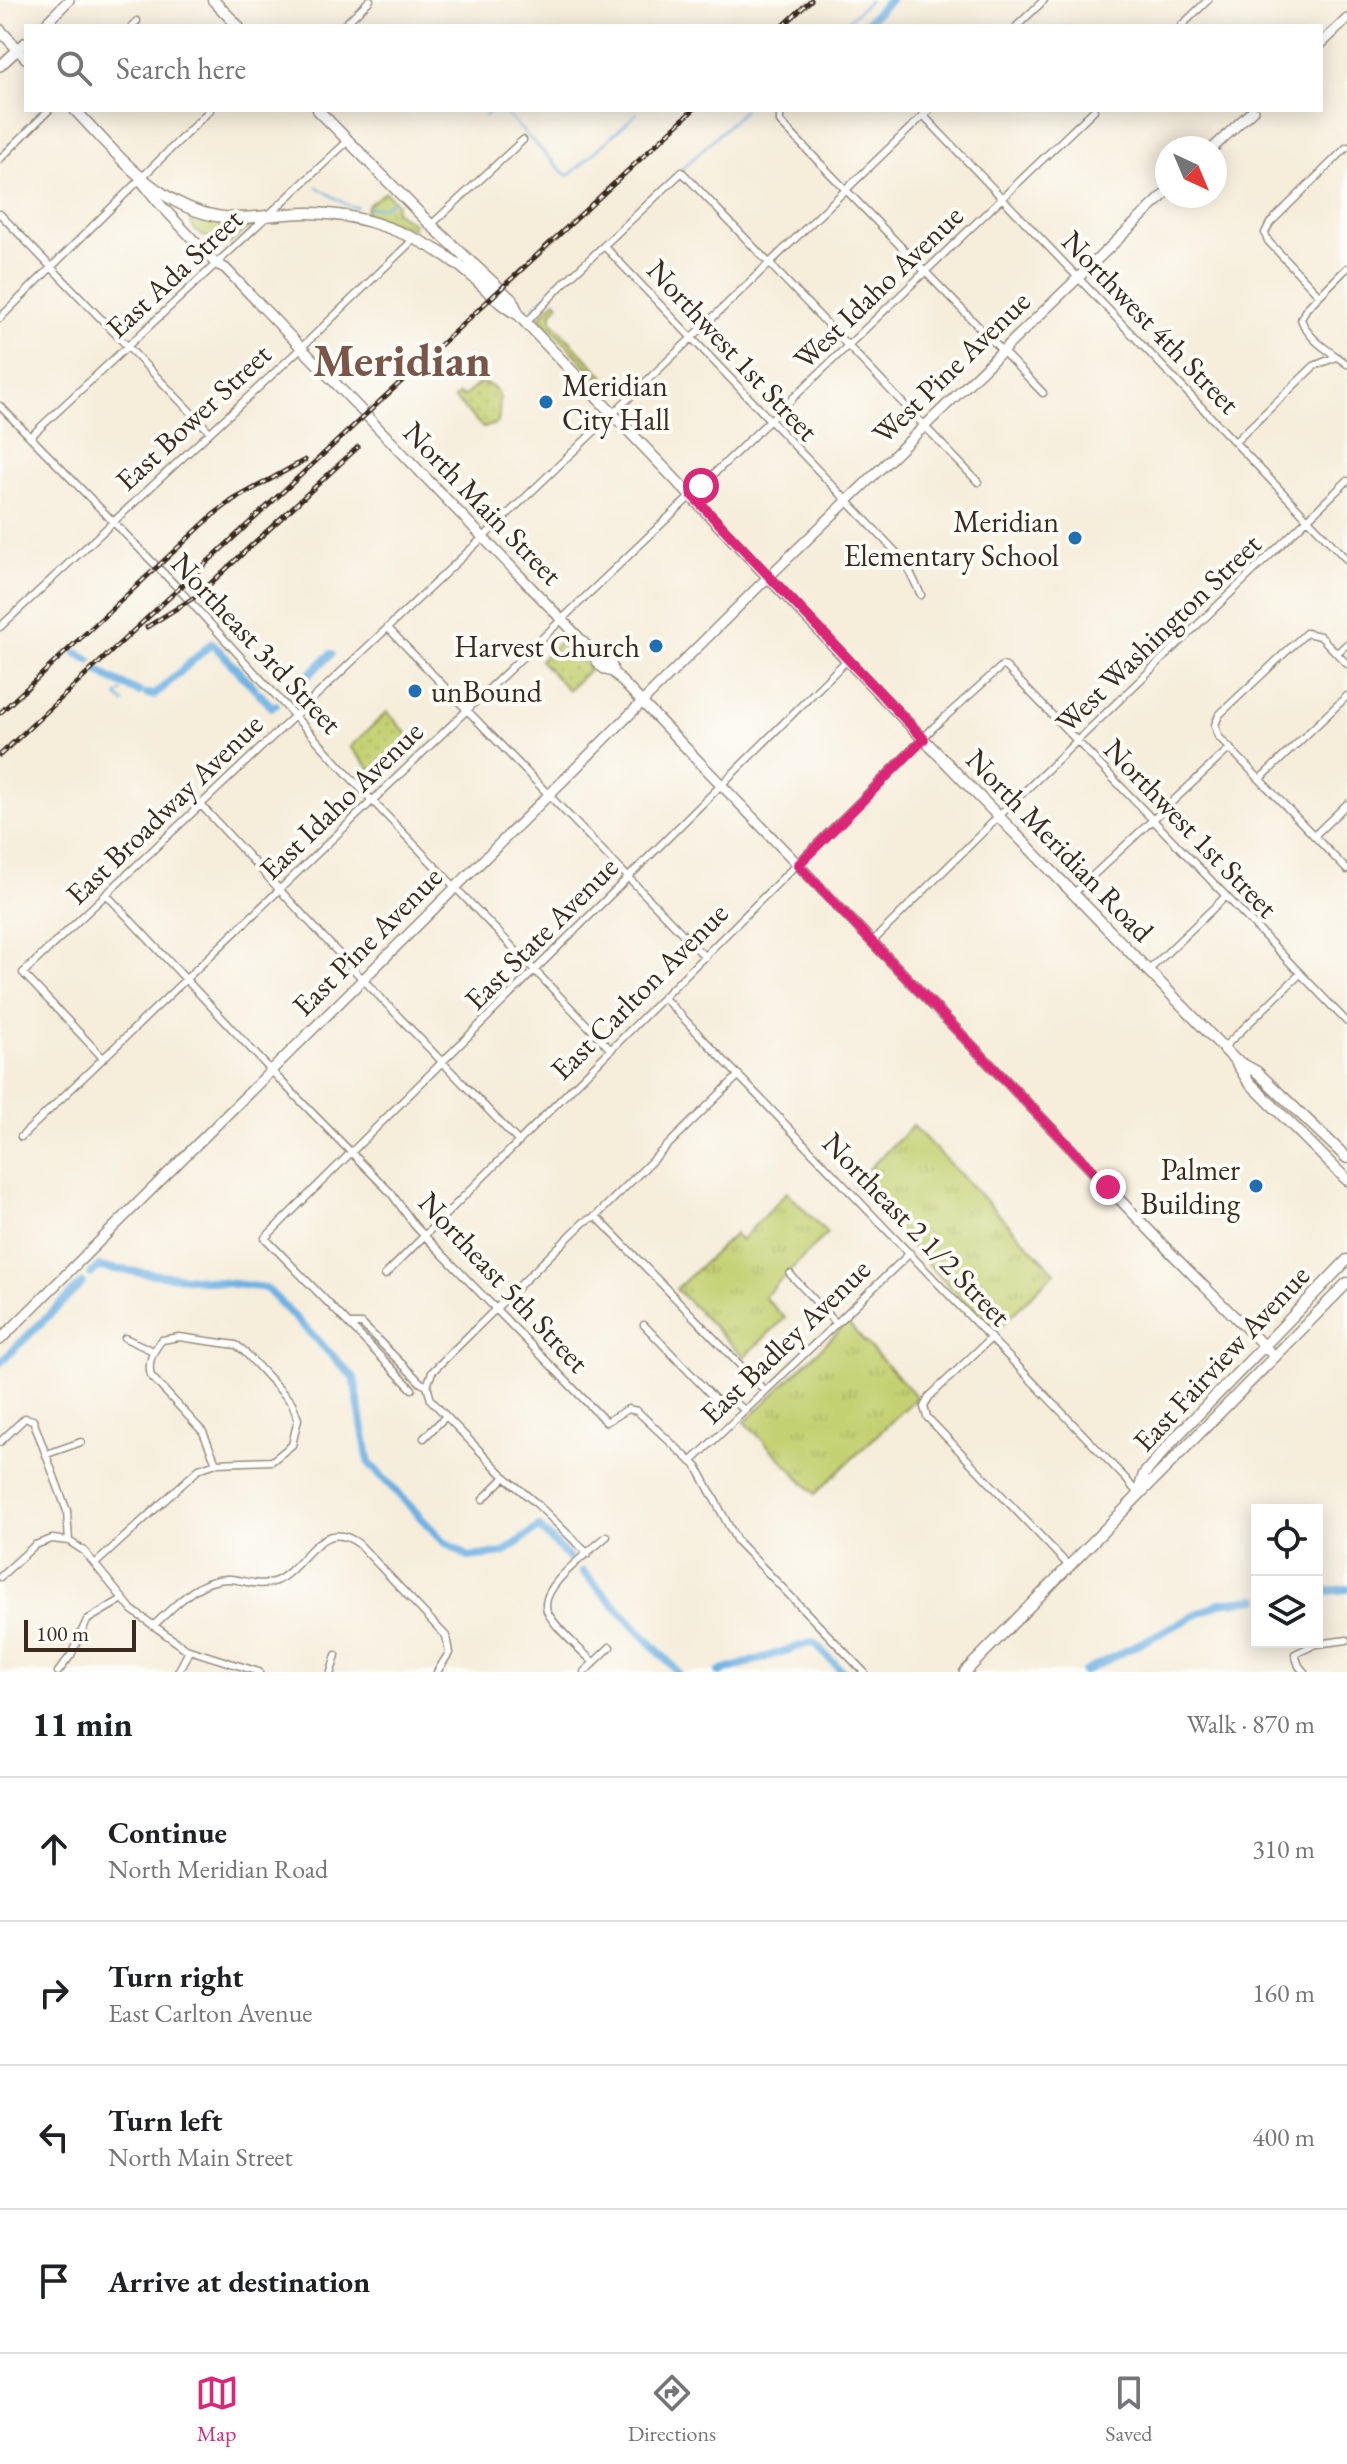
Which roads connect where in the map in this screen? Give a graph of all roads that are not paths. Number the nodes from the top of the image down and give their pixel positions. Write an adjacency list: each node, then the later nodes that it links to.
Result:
1 (69, 0): 7 (street)
2 (213, 0): 8 (main road)
3 (370, 0): 9 (street)
4 (1044, 0): 10 (street)
5 (1208, 0): 11 (street)
6 (1347, 19): 13 (street)
7 (45, 24)
8 (236, 24)
9 (345, 24)
10 (1019, 24)
11 (1183, 24)
12 (0, 30): 14 (main road)
13 (1323, 42)
14 (22, 46): 15 (street)
15 (0, 66)
16 (47, 112): 28 (street)
17 (77, 112): 29 (main road, North Main Street)
18 (208, 112): 29 (street)
19 (320, 112): 26 (main road, North Meridian Road)
20 (780, 112): 30 (street)
21 (1092, 112): 31 (street, West Idaho Avenue)
22 (1251, 112): 24 (street)
23 (926, 113): 30 (street, East Broadway Avenue); 31 (street, Northwest 4th Street)
24 (1226, 136)
25 (523, 140): 35 (street)
26 (348, 141): 34 (street, East Ada Street); 35 (main road, North Meridian Road)
27 (1347, 147): 44 (street)
28 (0, 159)
29 (141, 179): 34 (main road, North Meridian Road); 38 (street, North Main Street); 40 (street)
30 (846, 190): 39 (street, East Broadway Avenue); 42 (street)
31 (1002, 198): 42 (street, West Idaho Avenue); 43 (street, Northwest 4th Street)
32 (1155, 204): 43 (street, West Pine Avenue)
33 (0, 214): 40 (street)
34 (267, 216): 36 (main road, North Meridian Road); 38 (street, East Ada Street)
35 (431, 225): 46 (main road, North Meridian Road)
36 (414, 239): 46 (main road, North Meridian Road); 50 (street, East Bower Street)
37 (604, 246): 39 (street); 46 (street); 47 (street, Northwest 1st Street)
38 (216, 264): 48 (street, East Ada Street); 50 (street, North Main Street)
39 (768, 264): 47 (street, East Broadway Avenue); 49 (street)
40 (51, 267): 45 (street); 48 (street)
41 (1347, 268): 44 (street)
42 (925, 272): 49 (street, West Idaho Avenue); 51 (street)
43 (1079, 277): 51 (street, West Pine Avenue); 61 (street, Northwest 4th Street)
44 (1319, 295): 52 (street)
45 (0, 318)
46 (523, 319): 56 (main road, North Meridian Road)
47 (691, 339): 56 (street, East Broadway Avenue); 57 (street, Northwest 1st Street)
48 (127, 346): 59 (street); 60 (street, East Ada Street)
49 (847, 347): 57 (street, West Idaho Avenue); 58 (street)
50 (301, 348): 59 (street, East Bower Street); 68 (street, North Main Street)
51 (1002, 351): 54 (street); 58 (street, West Pine Avenue)
52 (1336, 357): 53 (street); 61 (street)
53 (1347, 364)
54 (1043, 393)
55 (0, 406): 60 (street, Northeast 3rd Street)
56 (613, 413): 64 (main road, North Meridian Road); 68 (street, East Broadway Avenue)
57 (768, 421): 64 (street, West Idaho Avenue); 65 (street, Northwest 1st Street)
58 (924, 426): 63 (street); 65 (street, West Pine Avenue)
59 (209, 431): 67 (street, East Bower Street)
60 (30, 437): 67 (street, Northeast 3rd Street)
61 (1235, 442): 66 (street, Northwest 4th Street)
62 (1347, 481): 66 (street, West Washington Street)
63 (978, 482)
64 (692, 495): 70 (main road, North Meridian Road); 72 (street, East Idaho Avenue)
65 (846, 501): 70 (street, West Pine Avenue); 71 (street, Northwest 1st Street)
66 (1307, 519): 69 (street, Northwest 4th Street); 85 (street, West Washington Street)
67 (112, 521): 73 (street, East Bower Street); 83 (street, Northeast 3rd Street)
68 (483, 537): 72 (street, North Main Street); 74 (street, East Broadway Avenue)
69 (1347, 560)
70 (769, 576): 77 (main road, North Meridian Road); 81 (street, East Pine Avenue)
71 (921, 595)
72 (561, 619): 81 (street, North Main Street); 82 (street, East Idaho Avenue)
73 (0, 627)
74 (388, 628): 82 (street); 83 (street, East Broadway Avenue)
75 (1347, 644): 76 (street)
76 (1337, 653): 78 (street); 86 (street)
77 (847, 660): 84 (main road, North Meridian Road); 88 (street, East State Avenue)
78 (1347, 664)
79 (1002, 666): 84 (street, East Carlton Avenue); 85 (street, Northwest 1st Street)
80 (1347, 696): 87 (street)
81 (642, 703): 88 (street, North Main Street); 89 (street, East Pine Avenue)
82 (467, 710): 89 (street); 90 (street, East Idaho Avenue)
83 (294, 716): 90 (street, Northeast 3rd Street); 91 (street, East Broadway Avenue)
84 (924, 739): 93 (main road, North Meridian Road); 96 (street, East Carlton Avenue)
85 (1077, 741): 93 (street, West Washington Street); 94 (street, Northwest 1st Street)
86 (1230, 748): 87 (street); 94 (street)
87 (1260, 779): 95 (street)
88 (721, 785): 96 (street, North Main Street); 98 (street, East State Avenue)
89 (549, 795): 98 (street); 99 (street, East Pine Avenue)
90 (372, 800): 99 (street, Northeast 3rd Street); 100 (street, East Idaho Avenue)
91 (200, 804): 100 (street); 101 (street, East Broadway Avenue)
92 (1347, 804): 95 (street)
93 (999, 816): 102 (main road, North Meridian Road); 104 (street, West Washington Street)
94 (1151, 819): 102 (street); 103 (street, Northwest 1st Street)
95 (1314, 836): 97 (street)
96 (798, 865): 104 (street, North Main Street); 105 (street, East Carlton Avenue)
97 (1347, 870)
98 (628, 877): 105 (street); 106 (street, East State Avenue)
99 (455, 888): 106 (street, Northeast 3rd Street); 110 (street, East Pine Avenue)
100 (279, 890): 109 (street, East Idaho Avenue); 110 (street)
101 (106, 894): 109 (street, Northeast 5th Street); 115 (street, East Broadway Avenue)
102 (1073, 894): 107 (main road, North Meridian Road)
103 (1226, 896): 107 (street); 108 (street, Northwest 1st Street)
104 (872, 942): 139 (street, North Main Street)
105 (705, 957): 111 (street, East Carlton Avenue)
106 (534, 971): 114 (street, Northeast 3rd Street); 117 (street, East State Avenue)
107 (1148, 971): 113 (main road, North Meridian Road)
108 (1300, 974): 112 (street, Northwest 1st Street); 113 (street)
109 (186, 979): 115 (street, East Idaho Avenue); 118 (street, Northeast 5th Street)
110 (363, 979): 117 (street); 118 (street, East Pine Avenue)
111 (663, 997): 114 (street, East Carlton Avenue); 119 (street, Northeast 2 1/2 Street)
112 (1347, 1022)
113 (1223, 1048): 116 (main road, North Meridian Road)
114 (611, 1050): 121 (street, East Carlton Avenue)
115 (103, 1058): 120 (street, East Idaho Avenue)
116 (1235, 1060): 123 (main road, North Meridian Road); 124 (main road, North Meridian Road)
117 (442, 1062): 121 (street); 122 (street, East State Avenue)
118 (271, 1071): 122 (street, Northeast 5th Street); 138 (street, East Pine Avenue)
119 (739, 1075): 125 (street); 127 (street, Northeast 2 1/2 Street)
120 (21, 1137)
121 (519, 1142): 126 (street, East Carlton Avenue)
122 (351, 1153): 126 (street, Northeast 5th Street); 134 (street, East State Avenue)
123 (1347, 1158)
124 (1347, 1180)
125 (596, 1216): 132 (street); 144 (street)
126 (425, 1235): 130 (street, East Carlton Avenue); 132 (street, Northeast 5th Street)
127 (910, 1253): 133 (street, East Badley Avenue); 137 (street, Northeast 2 1/2 Street)
128 (1347, 1260): 139 (main road, East Fairview Avenue)
129 (790, 1274): 133 (street)
130 (385, 1275)
131 (1347, 1283): 141 (main road, East Fairview Avenue)
132 (496, 1309): 142 (street); 151 (street, Northeast 5th Street)
133 (836, 1323): 144 (street, East Badley Avenue)
134 (349, 1324): 142 (street); 143 (street)
135 (644, 1325): 145 (street)
136 (125, 1338): 140 (street)
137 (991, 1338): 154 (street, Northeast 2 1/2 Street); 163 (street)
138 (0, 1340)
139 (1263, 1346): 141 (street, North Main Street); 154 (main road, East Fairview Avenue)
140 (153, 1351): 152 (street); 152 (street)
141 (1275, 1357): 154 (main road, East Fairview Avenue)
142 (427, 1386): 146 (street)
143 (412, 1389)
144 (765, 1391): 145 (street, East Badley Avenue)
145 (745, 1410): 151 (street, East Badley Avenue)
146 (446, 1416): 147 (street); 153 (street)
147 (424, 1438)
148 (0, 1442): 150 (street)
149 (81, 1442): 150 (street)
150 (47, 1454): 159 (street)
151 (691, 1462): 179 (street, Northeast 5th Street)
152 (216, 1463): 162 (street)
153 (505, 1477): 155 (street); 160 (street)
154 (1138, 1494): 163 (main road, East Fairview Avenue)
155 (483, 1499)
156 (341, 1524): 157 (street)
157 (343, 1536): 167 (street); 177 (street)
158 (607, 1536): 160 (street)
159 (69, 1541): 162 (street); 164 (street)
160 (588, 1554): 172 (street)
161 (0, 1560): 164 (street)
162 (95, 1564): 166 (street)
163 (1069, 1566): 180 (main road, East Fairview Avenue)
164 (8, 1569): 165 (street)
165 (0, 1577)
166 (121, 1600): 167 (street); 173 (street)
167 (153, 1626): 170 (street)
168 (1347, 1640): 181 (street)
169 (610, 1647): 172 (street)
170 (189, 1651): 174 (street); 175 (street)
171 (336, 1655): 176 (street)
172 (594, 1663): 178 (street)
173 (58, 1672)
174 (178, 1672)
175 (259, 1672)
176 (331, 1672)
177 (437, 1672)
178 (584, 1672)
179 (864, 1672)
180 (965, 1672)
181 (1304, 1672)

